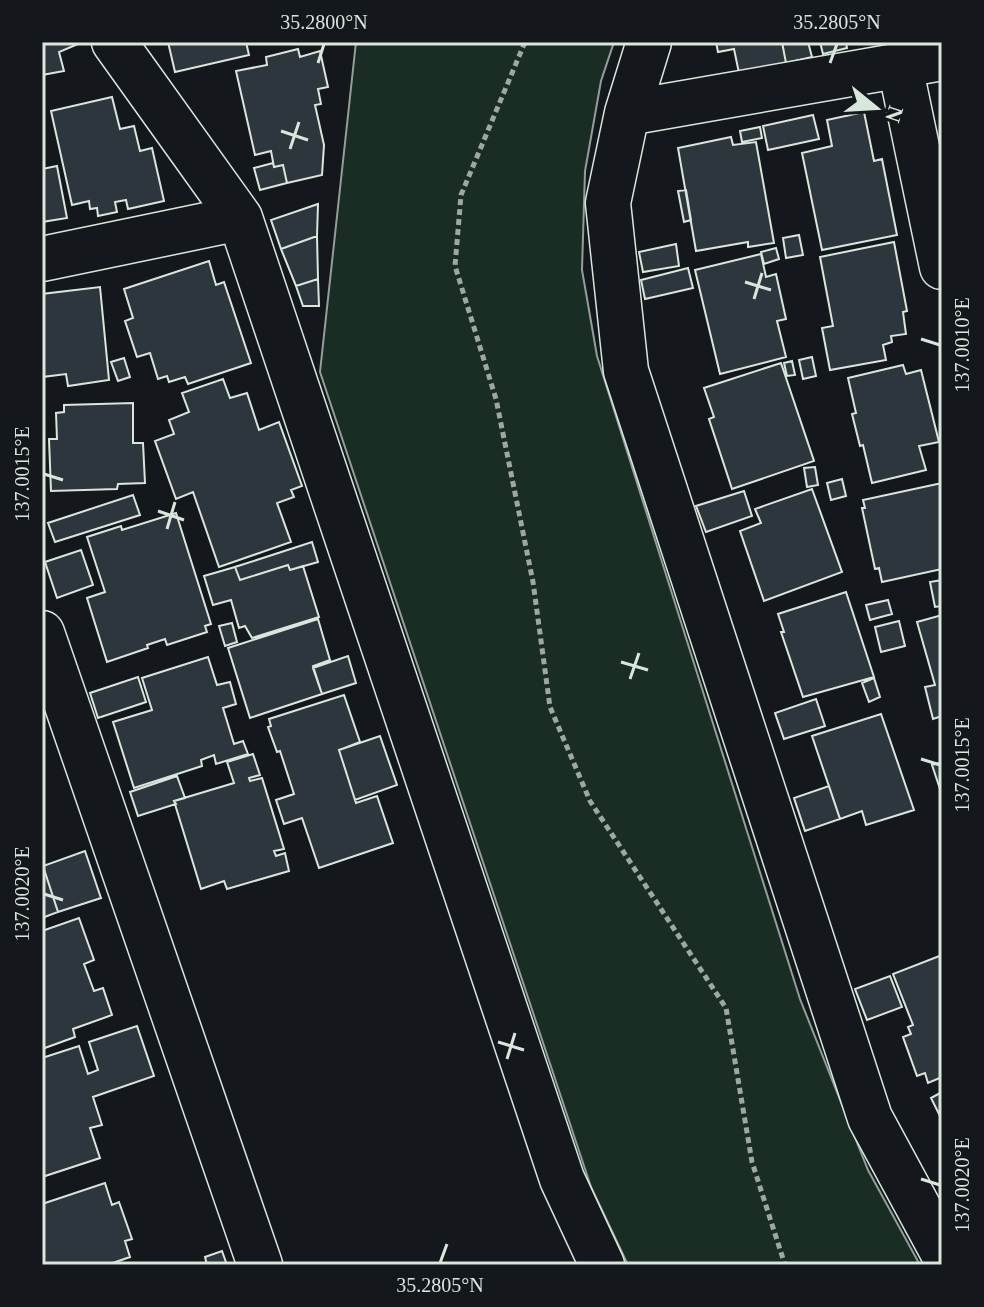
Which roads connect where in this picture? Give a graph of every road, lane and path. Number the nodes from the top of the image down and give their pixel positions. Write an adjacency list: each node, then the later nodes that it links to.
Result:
1 (114, 42): 7 (street)
2 (525, 42): 14 (path)
3 (649, 42): 6 (street)
4 (942, 58): 5 (street)
5 (900, 66): 6 (street); 9 (street)
6 (627, 113): 11 (street)
7 (240, 218): 8 (street); 13 (street)
8 (42, 259)
9 (942, 267)
10 (42, 633): 12 (street)
11 (942, 1251)
12 (260, 1265)
13 (602, 1265)
14 (785, 1265)

